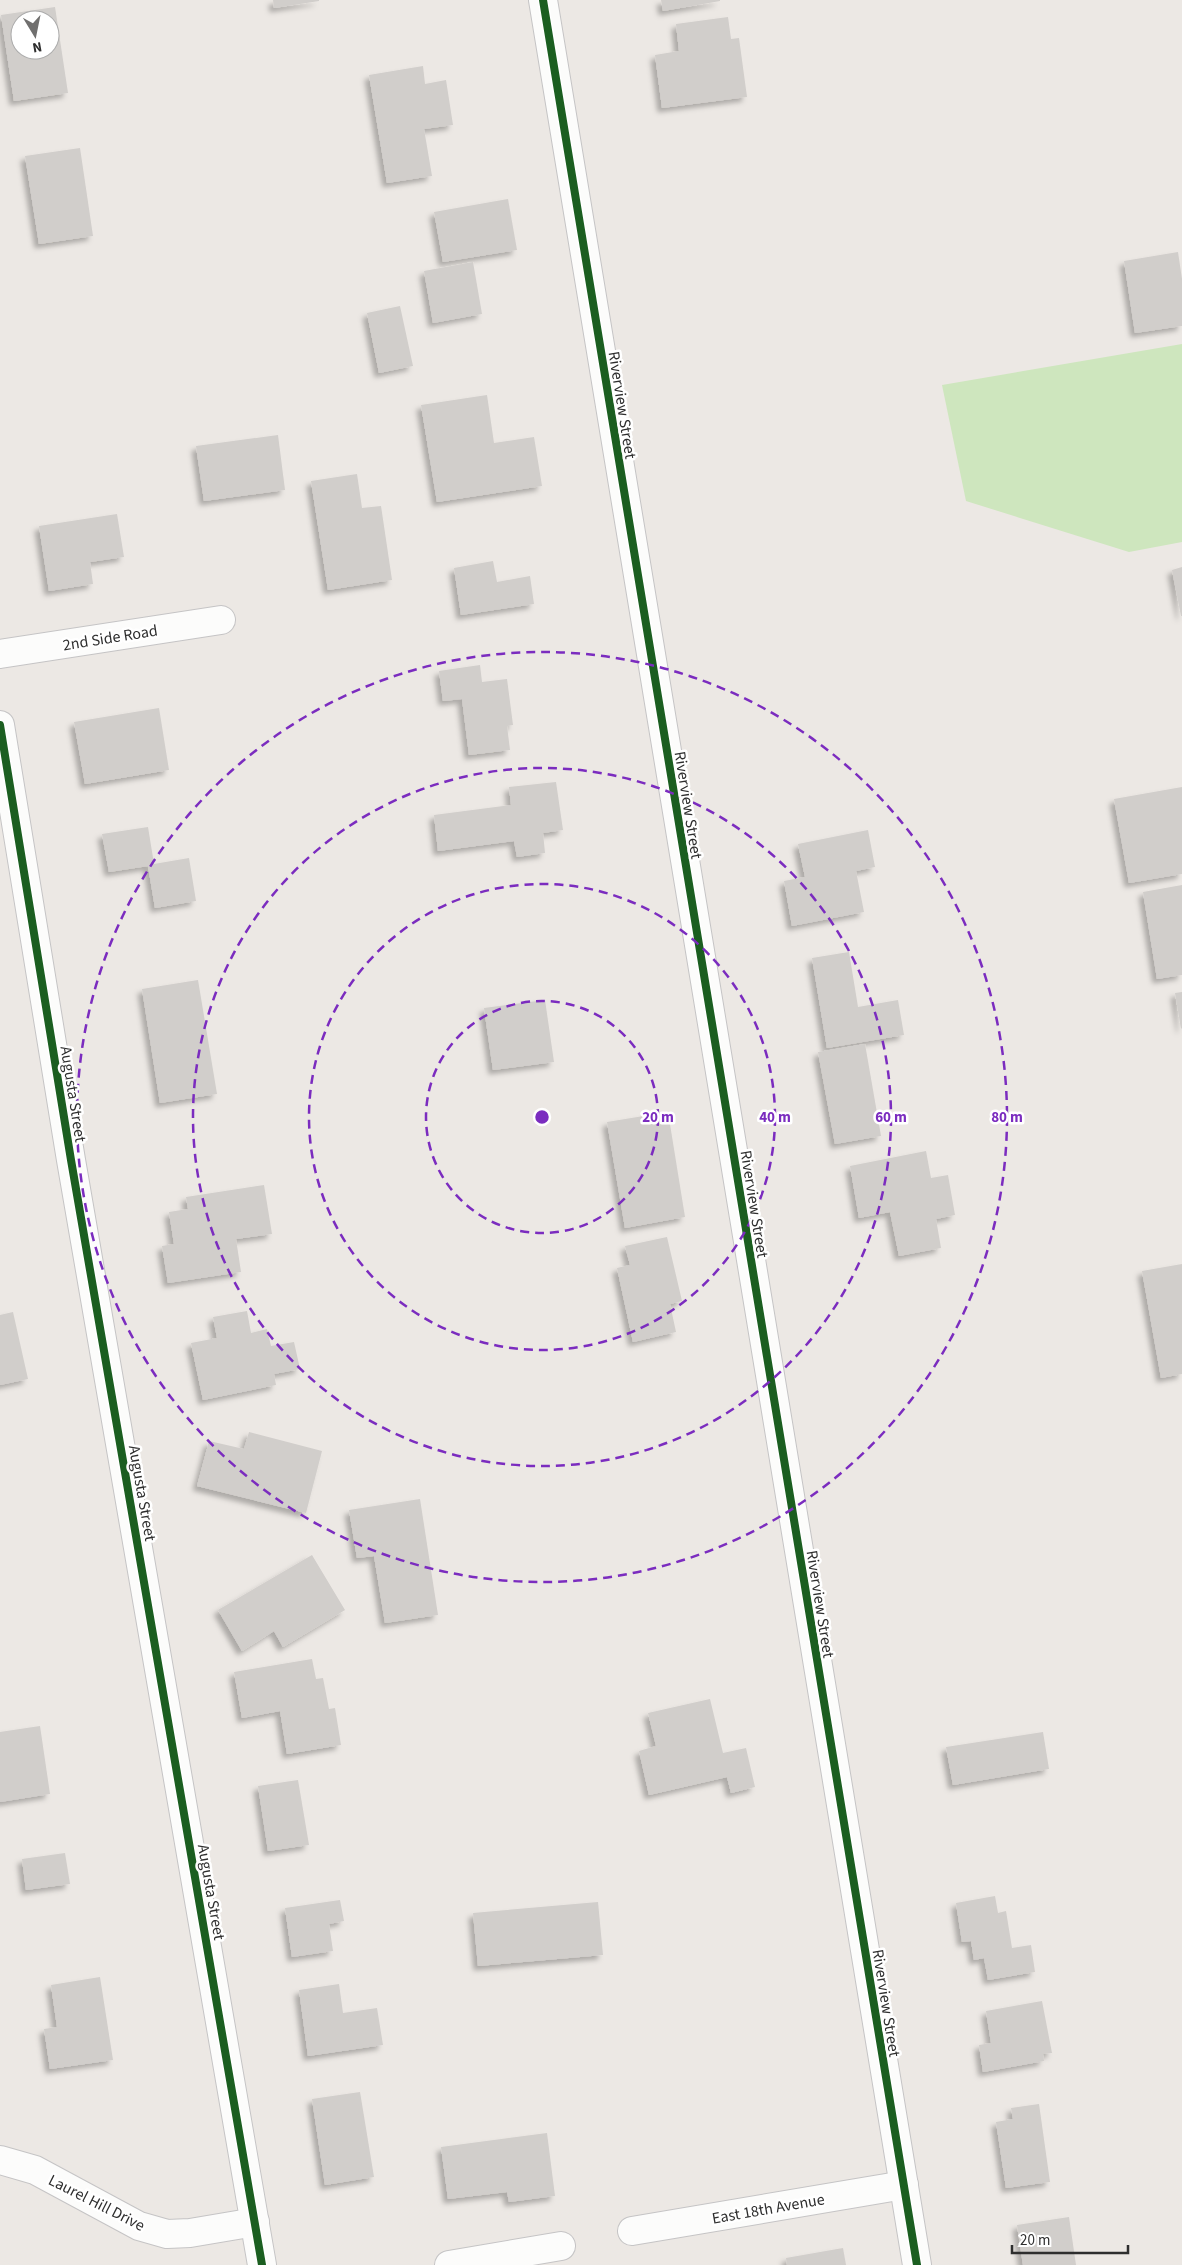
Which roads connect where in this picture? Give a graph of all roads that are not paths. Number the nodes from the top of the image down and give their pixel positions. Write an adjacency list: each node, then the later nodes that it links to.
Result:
1 (543, 0): 6 (street, Riverview Street)
2 (221, 620): 3 (street, 2nd Side Road)
3 (0, 654)
4 (0, 725): 7 (street, Augusta Street)
5 (0, 2160): 7 (street, Laurel Hill Drive)
6 (904, 2185): 8 (street, East 18th Avenue); 12 (street, Riverview Street)
7 (255, 2222): 10 (street, Augusta Street)
8 (632, 2231)
9 (561, 2246): 11 (street)
10 (262, 2265)
11 (449, 2265)
12 (917, 2265)

